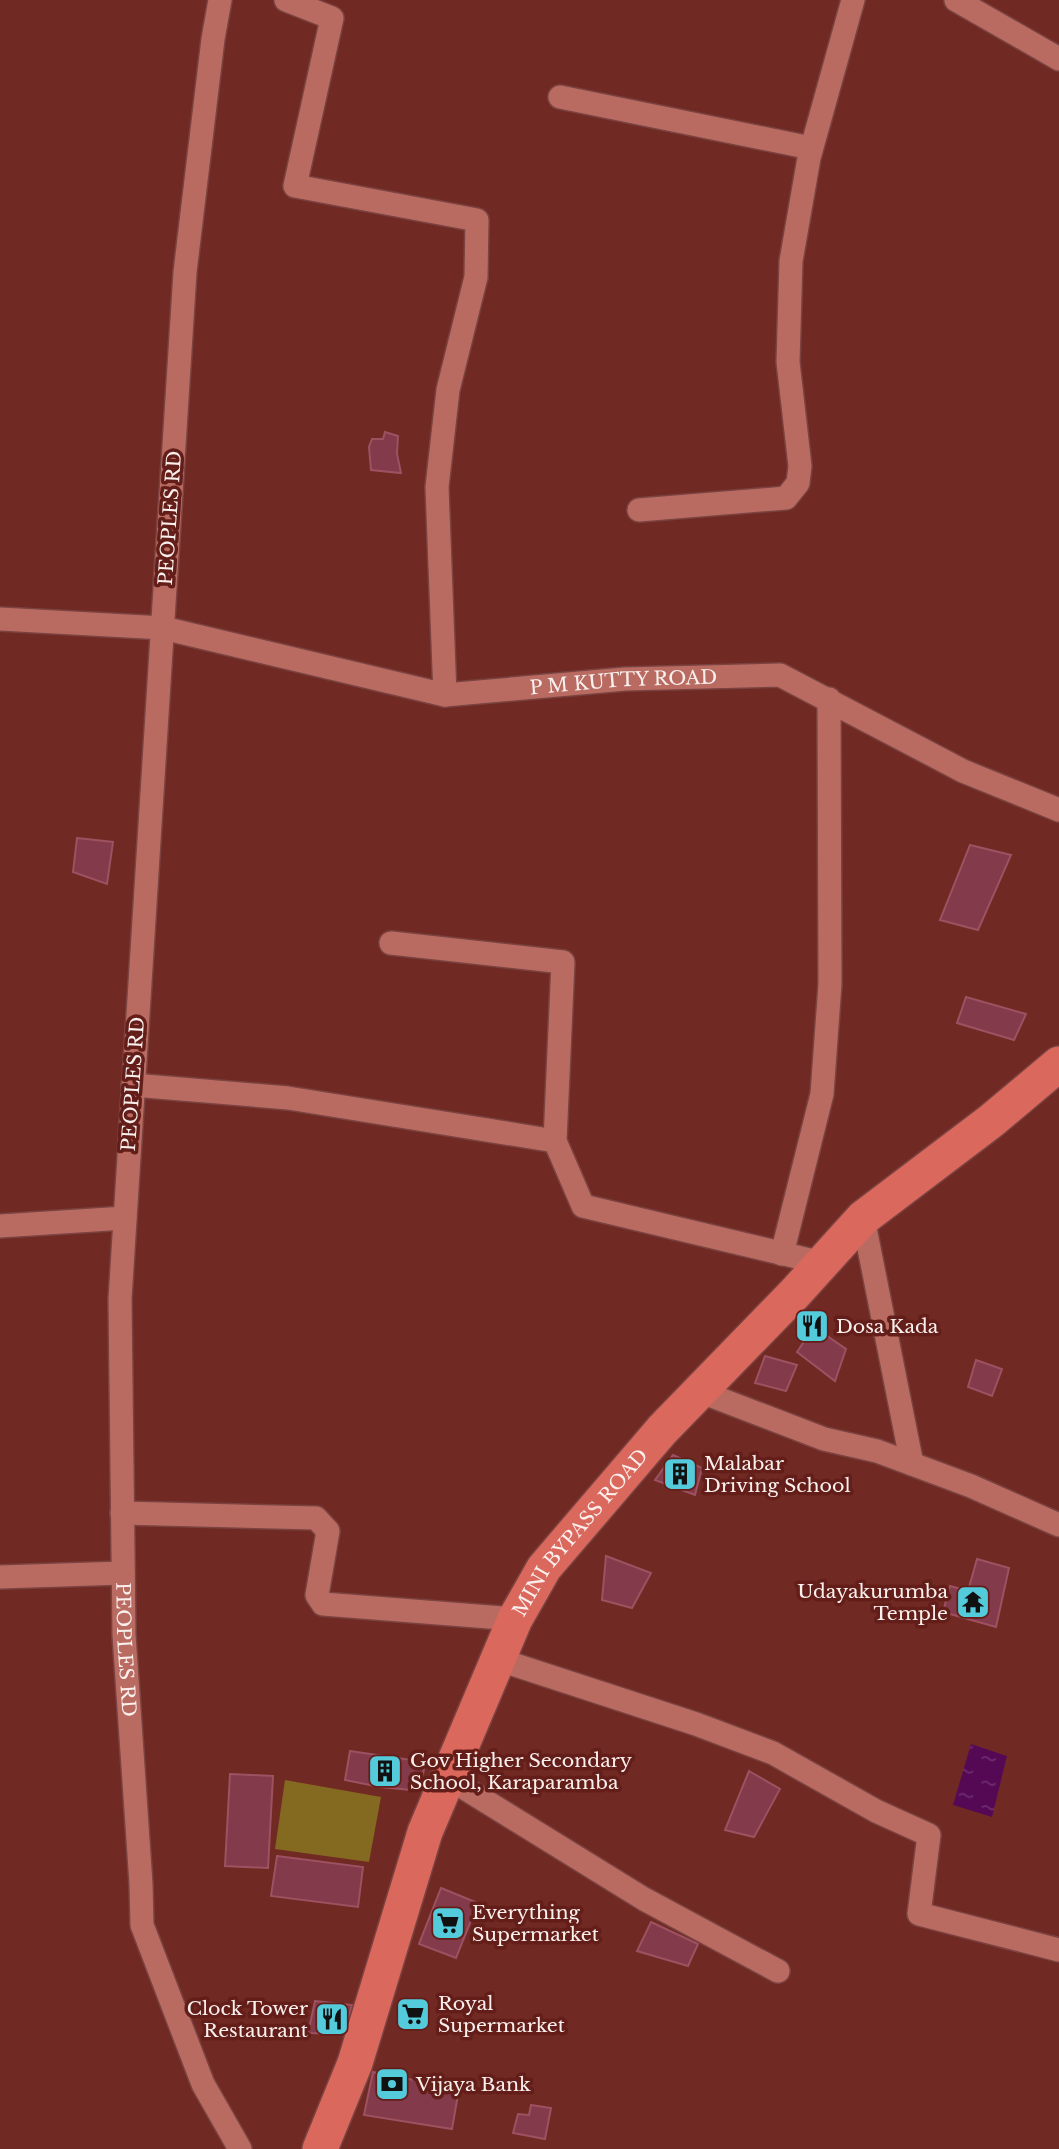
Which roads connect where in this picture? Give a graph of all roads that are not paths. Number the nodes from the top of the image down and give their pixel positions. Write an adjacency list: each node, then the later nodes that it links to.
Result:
1 (220, 0): 10 (street, PEOPLES RD)
2 (286, 0): 11 (street)
3 (853, 0): 7 (street)
4 (956, 0): 5 (street)
5 (1059, 59)
6 (560, 97): 7 (street)
7 (811, 148): 8 (street)
8 (639, 510)
9 (0, 619): 10 (street, P M KUTTY ROAD)
10 (163, 628): 11 (street, P M KUTTY ROAD); 16 (street, PEOPLES RD)
11 (445, 695): 12 (street, P M KUTTY ROAD)
12 (829, 699): 13 (street, P M KUTTY ROAD); 21 (street)
13 (1059, 810)
14 (391, 943): 17 (street)
15 (1059, 1064): 19 (main road, MINI BYPASS ROAD)
16 (133, 1085): 17 (street); 18 (street, PEOPLES RD)
17 (555, 1141): 21 (street)
18 (125, 1218): 20 (street); 25 (street, PEOPLES RD)
19 (863, 1218): 22 (main road, MINI BYPASS ROAD); 24 (street)
20 (0, 1226)
21 (782, 1254): 22 (street)
22 (822, 1263): 23 (main road, MINI BYPASS ROAD)
23 (699, 1391): 24 (street); 29 (main road, MINI BYPASS ROAD)
24 (912, 1464): 26 (street)
25 (122, 1513): 27 (street, PEOPLES RD); 29 (street)
26 (1059, 1525)
27 (123, 1573): 28 (street); 34 (street, PEOPLES RD)
28 (0, 1577)
29 (515, 1619): 30 (main road, MINI BYPASS ROAD)
30 (497, 1659): 31 (main road, MINI BYPASS ROAD); 32 (street)
31 (448, 1778): 33 (street); 35 (main road, MINI BYPASS ROAD)
32 (1059, 1950)
33 (778, 1971)
34 (240, 2149)
35 (320, 2149)

